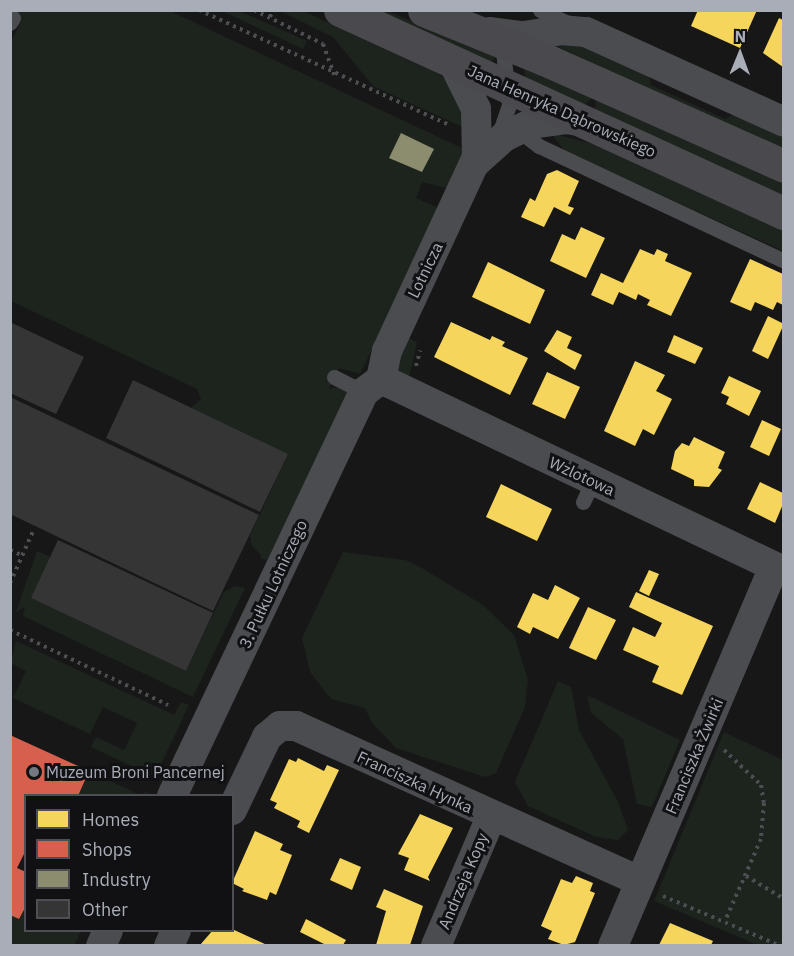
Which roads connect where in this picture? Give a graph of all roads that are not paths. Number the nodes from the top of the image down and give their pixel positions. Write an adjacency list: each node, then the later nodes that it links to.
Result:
1 (340, 10): 6 (main road, Jana Henryka Dąbrowskiego)
2 (424, 10): 5 (main road)
3 (540, 10): 4 (lane)
4 (586, 32): 5 (street); 8 (street)
5 (488, 36): 7 (lane); 11 (main road)
6 (453, 62): 7 (main road, Jana Henryka Dąbrowskiego); 10 (street, Lotnicza)
7 (509, 88): 9 (main road, Jana Henryka Dąbrowskiego); 10 (lane)
8 (783, 122)
9 (588, 123): 10 (street); 12 (main road, Jana Henryka Dąbrowskiego)
10 (495, 146): 13 (lane); 15 (street, Lotnicza)
11 (783, 166)
12 (783, 213)
13 (783, 261)
14 (334, 377): 15 (lane)
15 (373, 386): 16 (street, Wzlotowa); 17 (street, 3. Pułku Lotniczego)
16 (779, 569): 20 (street, Franciszka Żwirki)
17 (172, 794)
18 (234, 806): 19 (street, Franciszka Hynka)
19 (491, 817): 20 (street, Franciszka Hynka); 21 (street, Andrzeja Kopy)
20 (649, 887): 22 (street, Franciszka Żwirki)
21 (436, 945)
22 (613, 945)

